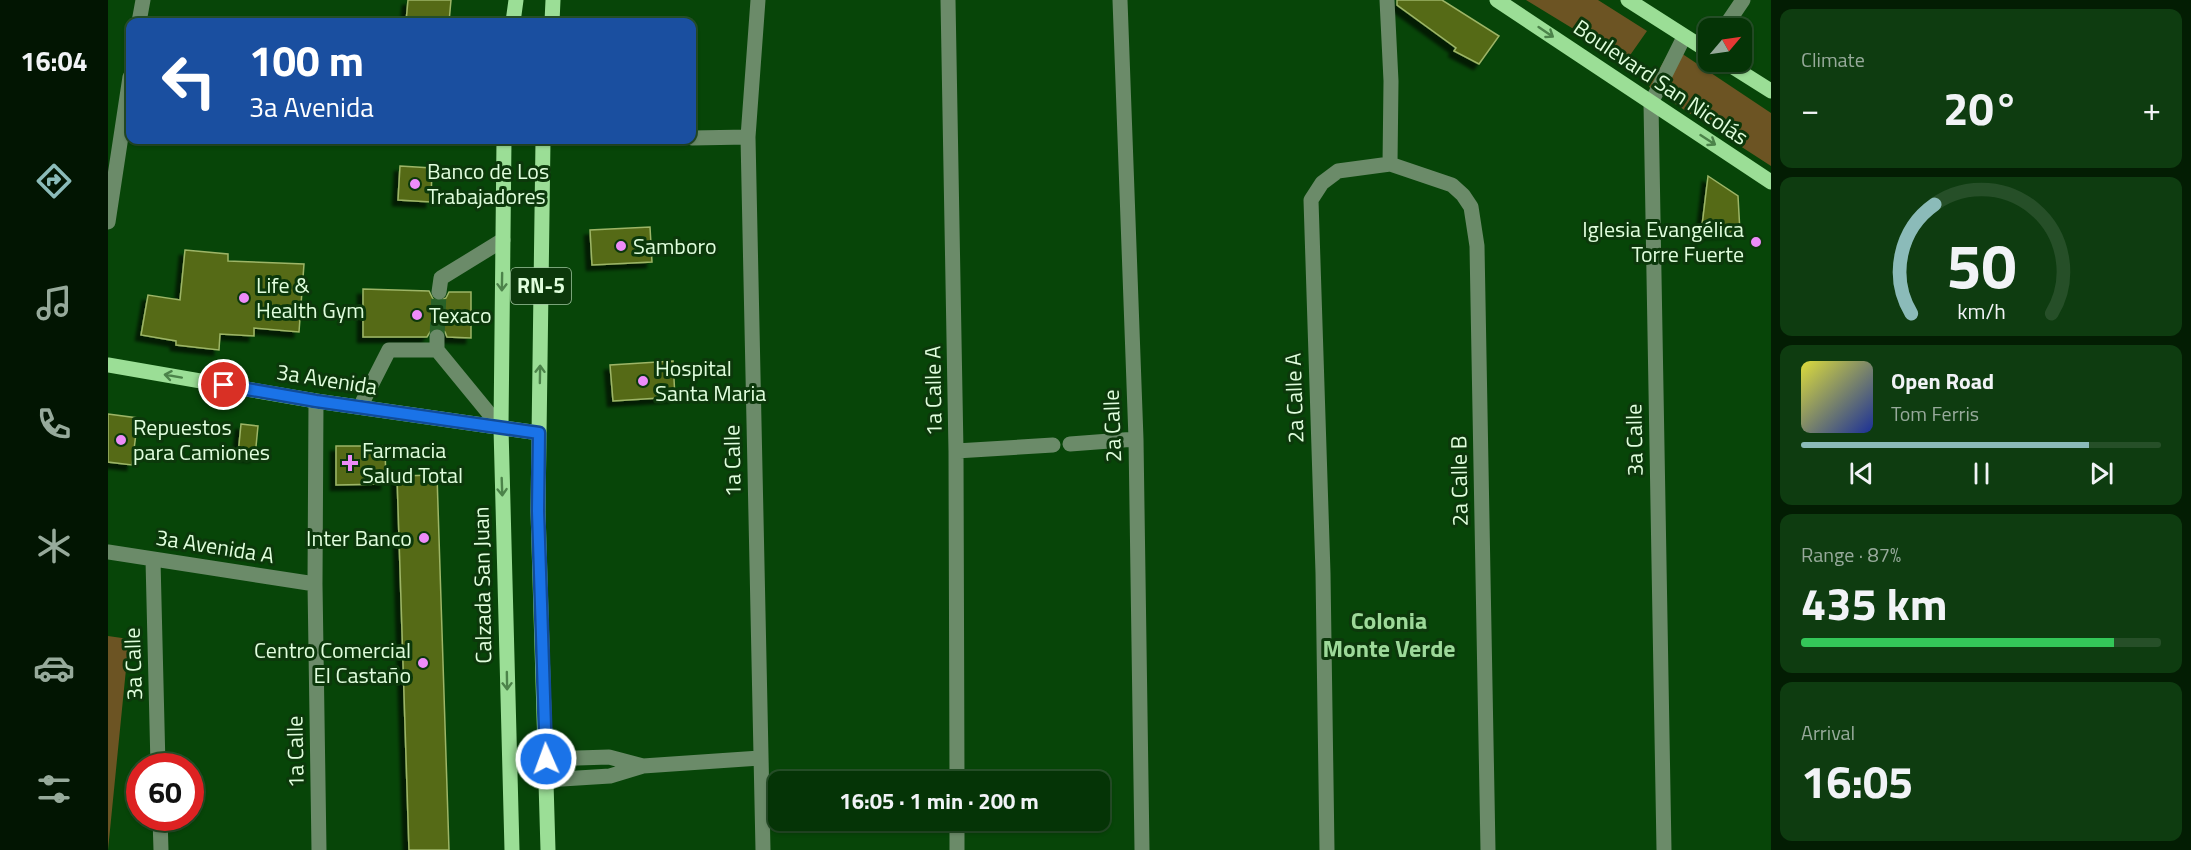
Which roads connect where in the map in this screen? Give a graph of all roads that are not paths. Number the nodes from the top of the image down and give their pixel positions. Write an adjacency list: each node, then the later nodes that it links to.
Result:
1 (143, 0): 11 (street)
2 (516, 0): 12 (main road)
3 (553, 0): 13 (main road)
4 (758, 0): 21 (street, 1a Calle)
5 (948, 0): 38 (street, 1a Calle A)
6 (1120, 0): 35 (street, 2a Calle)
7 (1387, 0): 25 (street)
8 (1497, 0): 20 (main road, Boulevard San Nicolás, one-way to 20)
9 (1628, 0): 15 (main road)
10 (1743, 0): 14 (street)
11 (140, 18)
12 (514, 18)
13 (552, 18)
14 (1731, 18)
15 (1684, 37): 16 (main road); 20 (street, 3a Calle)
16 (1698, 45)
17 (1740, 72): 18 (main road)
18 (1771, 92)
19 (126, 103): 27 (street)
20 (1651, 103): 26 (main road, Boulevard San Nicolás, one-way to 26); 59 (street, 3a Calle)
21 (748, 137): 22 (street); 43 (street, 1a Calle)
22 (696, 138)
23 (504, 144): 28 (main road, Calzada San Juan / RN-5)
24 (543, 144): 34 (main road, RN-5, one-way to 24)
25 (1390, 165): 57 (street, 2a Calle A); 58 (street, 2a Calle B)
26 (1771, 182)
27 (108, 222)
28 (503, 240): 29 (street); 33 (main road, Calzada San Juan / RN-5, one-way to 33)
29 (439, 292)
30 (108, 365): 31 (main road, 3a Avenida, one-way to 30)
31 (316, 401): 32 (main road, 3a Avenida); 41 (street, 1a Calle)
32 (360, 407): 33 (main road, 3a Avenida); 33 (street)
33 (501, 428): 34 (main road, 3a Avenida); 52 (main road, Calzada San Juan / RN-5, one-way to 52)
34 (539, 433): 44 (main road, RN-5)
35 (1136, 439): 36 (street); 56 (street, 2a Calle)
36 (1070, 444)
37 (1053, 445): 38 (street)
38 (956, 451): 46 (street, 1a Calle A)
39 (108, 552): 40 (street, 3a Avenida A)
40 (153, 560): 41 (street, 3a Avenida A); 42 (street, 3a Calle)
41 (315, 584): 51 (street, 1a Calle)
42 (158, 753)
43 (760, 758): 45 (street); 54 (street, 1a Calle)
44 (546, 759): 45 (street); 47 (main road, RN-5)
45 (643, 766): 47 (street)
46 (957, 771)
47 (546, 780): 53 (main road, RN-5)
48 (160, 831): 50 (street)
49 (957, 831): 55 (street)
50 (161, 850)
51 (319, 850)
52 (512, 850)
53 (548, 850)
54 (763, 850)
55 (957, 850)
56 (1142, 850)
57 (1327, 850)
58 (1488, 850)
59 (1664, 850)

